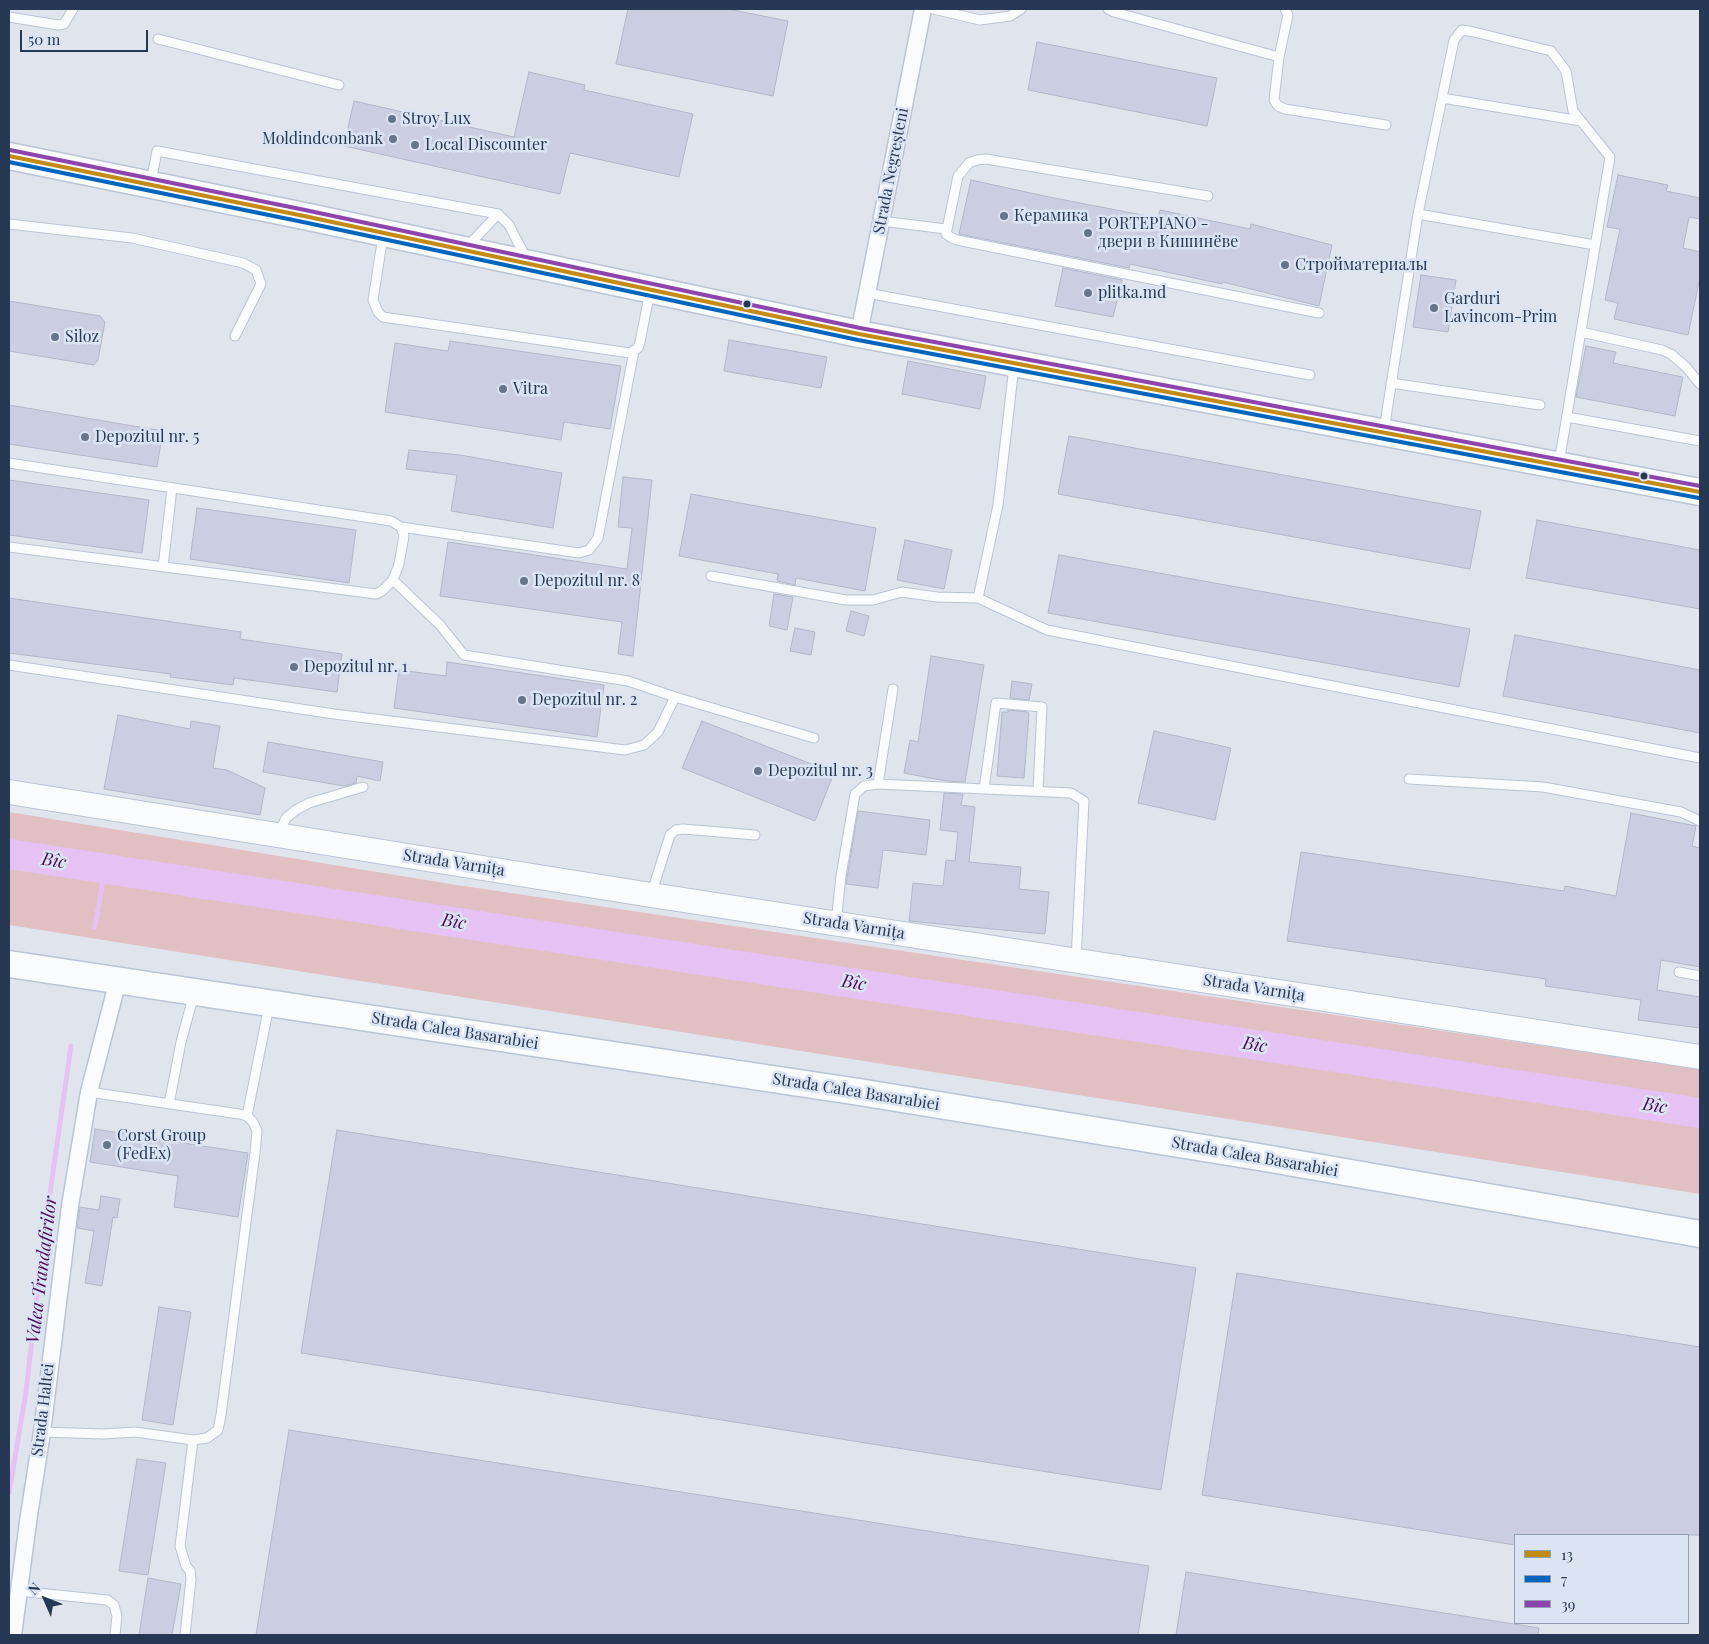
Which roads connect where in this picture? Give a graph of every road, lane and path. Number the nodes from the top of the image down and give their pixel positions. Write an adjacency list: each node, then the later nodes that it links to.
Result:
1 (73, 9): 7 (lane)
2 (923, 9): 19 (street, Strada Negreșteni)
3 (933, 9): 4 (lane)
4 (1021, 9)
5 (1108, 9): 9 (lane)
6 (1285, 9): 9 (lane)
7 (9, 17)
8 (158, 39): 10 (lane)
9 (1279, 57): 13 (lane)
10 (339, 85)
11 (1442, 98): 12 (lane); 12 (lane); 18 (lane)
12 (1581, 121): 23 (lane)
13 (1386, 125)
14 (9, 156): 15 (main road)
15 (151, 185): 17 (lane); 22 (main road)
16 (1208, 196): 21 (lane)
17 (498, 214): 24 (lane); 25 (lane)
18 (1418, 214): 23 (lane); 35 (lane)
19 (881, 221): 21 (lane); 27 (street, Strada Negreșteni)
20 (9, 224): 31 (lane)
21 (946, 230): 28 (lane)
22 (384, 233): 24 (main road); 32 (lane)
23 (1595, 245): 29 (lane)
24 (463, 250): 25 (main road)
25 (530, 264): 26 (main road)
26 (650, 290): 30 (main road); 32 (lane)
27 (867, 293): 30 (street, Strada Negreșteni); 34 (lane)
28 (1318, 313)
29 (1581, 332): 36 (lane); 38 (lane)
30 (858, 334): 33 (main road)
31 (235, 336)
32 (634, 352): 45 (lane)
33 (1014, 363): 39 (main road); 50 (lane)
34 (1310, 375)
35 (1391, 383): 37 (lane); 39 (lane)
36 (1700, 384)
37 (1540, 405)
38 (1567, 417): 40 (lane); 42 (lane)
39 (1383, 432): 42 (main road)
40 (1700, 442)
41 (9, 462): 43 (lane)
42 (1559, 465): 44 (main road)
43 (172, 488): 45 (lane); 47 (lane)
44 (1700, 492)
45 (401, 527): 49 (lane)
46 (9, 547): 47 (lane)
47 (163, 567): 49 (lane)
48 (710, 576): 50 (lane)
49 (393, 580): 53 (lane)
50 (978, 598): 55 (lane)
51 (9, 665): 53 (lane)
52 (893, 689): 57 (lane)
53 (675, 697): 54 (lane)
54 (814, 738)
55 (1700, 758)
56 (1409, 779): 62 (lane)
57 (878, 784): 59 (lane); 66 (lane)
58 (363, 786): 63 (lane)
59 (984, 789): 60 (lane); 60 (lane)
60 (1038, 791): 67 (lane)
61 (9, 792): 63 (street, Strada Varnița)
62 (1700, 822)
63 (278, 835): 65 (street, Strada Varnița)
64 (755, 835): 65 (lane)
65 (651, 895): 66 (street, Strada Varnița)
66 (836, 923): 67 (street, Strada Varnița)
67 (1076, 960): 74 (street, Strada Varnița)
68 (9, 964): 71 (main road, Strada Calea Basarabiei)
69 (1679, 972): 70 (lane)
70 (1700, 976)
71 (118, 980): 72 (main road, Strada Calea Basarabiei); 75 (street, Strada Haltei)
72 (194, 992): 73 (main road, Strada Calea Basarabiei); 76 (lane)
73 (270, 1003): 77 (lane); 78 (main road, Strada Calea Basarabiei)
74 (1700, 1057)
75 (89, 1092): 76 (lane); 79 (street, Strada Haltei)
76 (169, 1104): 77 (lane)
77 (247, 1116): 80 (lane)
78 (1700, 1234)
79 (42, 1432): 80 (lane); 81 (street, Strada Haltei)
80 (193, 1440): 84 (lane)
81 (18, 1591): 82 (street, Strada Haltei); 83 (lane)
82 (13, 1635)
83 (115, 1635)
84 (186, 1635)

